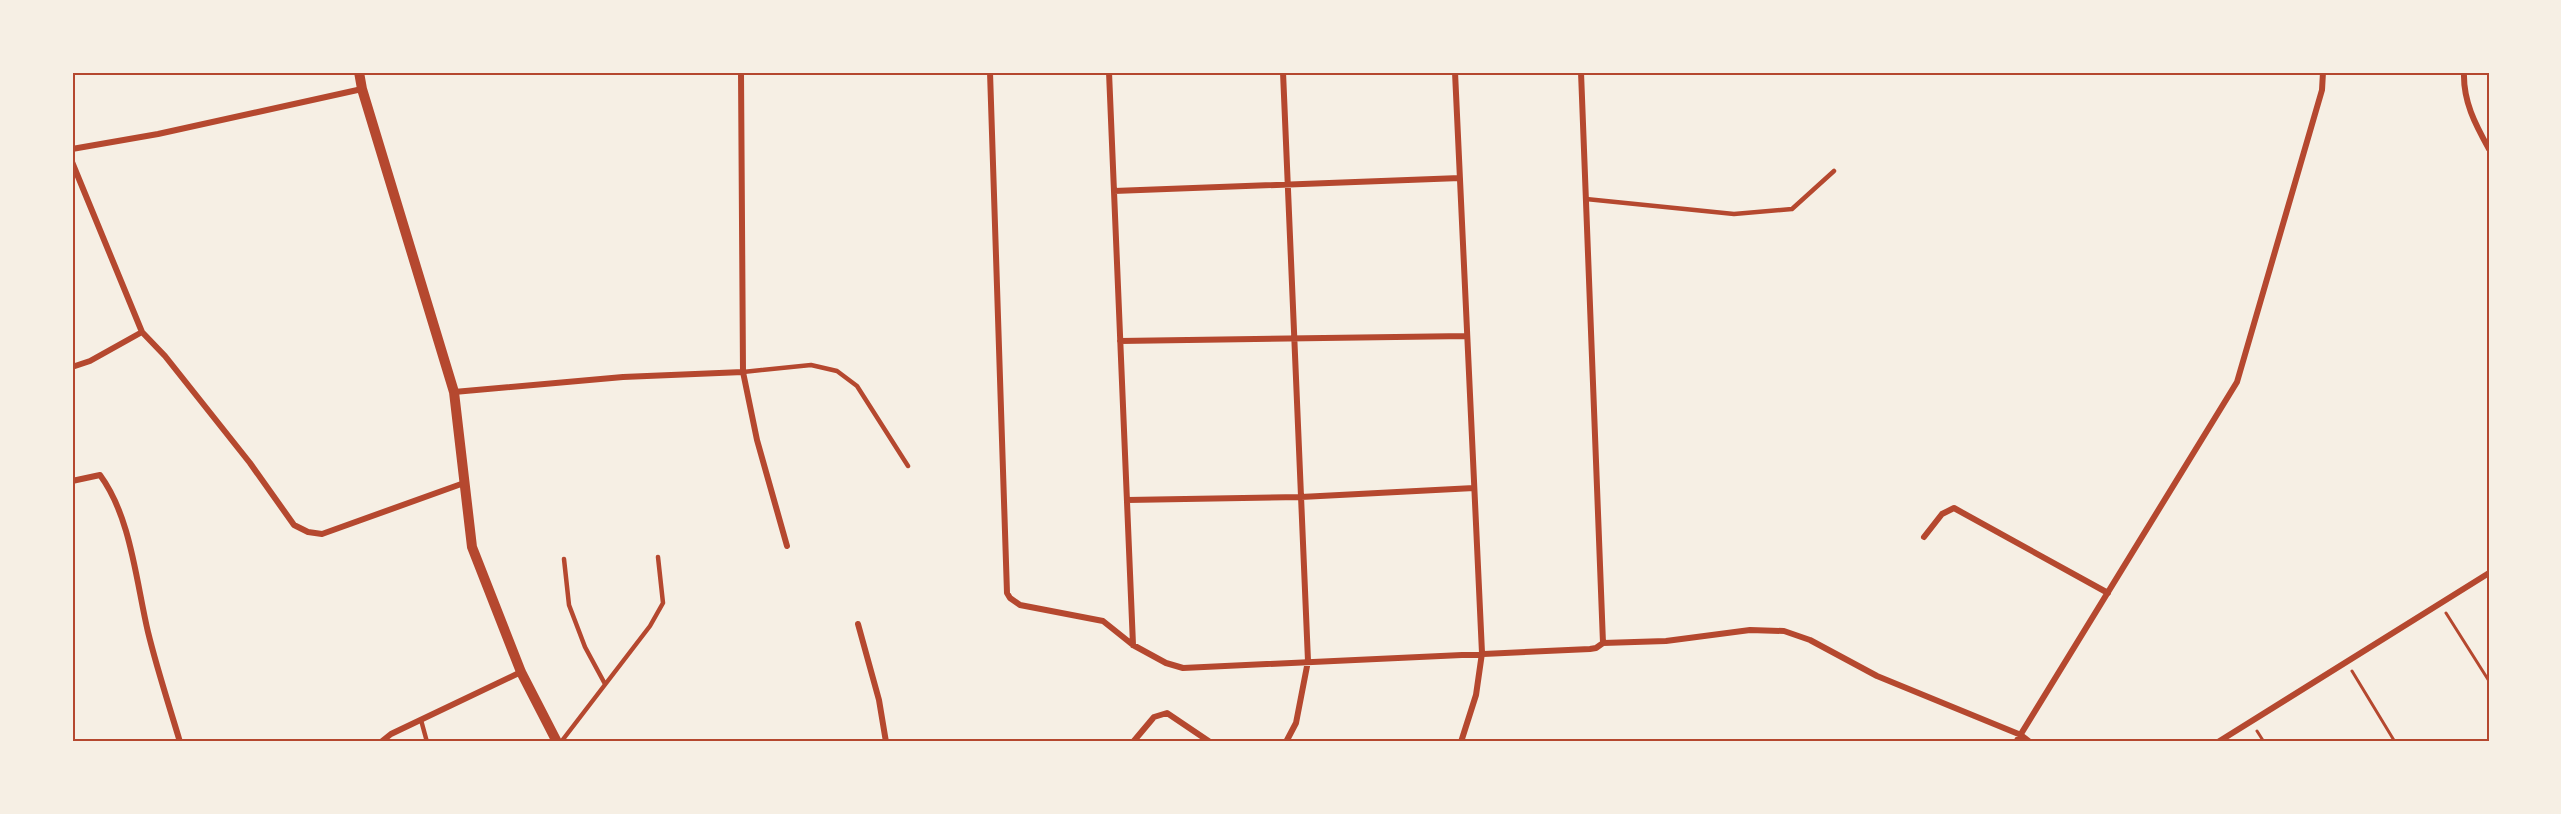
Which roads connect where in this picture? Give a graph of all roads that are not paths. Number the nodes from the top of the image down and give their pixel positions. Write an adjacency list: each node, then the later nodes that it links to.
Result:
1 (359, 72): 10 (street)
2 (741, 72): 24 (street)
3 (990, 72): 40 (street)
4 (1109, 72): 17 (street)
5 (1283, 72): 16 (street)
6 (1455, 72): 15 (street)
7 (1581, 72): 18 (street)
8 (2323, 72): 37 (street)
9 (2464, 72): 12 (street)
10 (362, 89): 11 (street); 25 (street)
11 (72, 149)
12 (2489, 149)
13 (72, 162): 19 (street)
14 (1834, 171): 18 (lane)
15 (1460, 178): 16 (street); 20 (street)
16 (1288, 183): 17 (street); 21 (street)
17 (1114, 191): 22 (street)
18 (1586, 199): 39 (street)
19 (142, 332): 23 (street); 28 (street)
20 (1467, 336): 21 (street); 29 (street)
21 (1294, 340): 22 (street); 30 (street)
22 (1120, 341): 31 (street)
23 (72, 367)
24 (742, 372): 25 (street); 26 (lane); 33 (street)
25 (454, 392): 28 (street)
26 (908, 466)
27 (72, 481): 47 (street)
28 (464, 483): 43 (street)
29 (1474, 488): 30 (street); 41 (street)
30 (1301, 497): 31 (street); 42 (street)
31 (1127, 500): 40 (street)
32 (1924, 537): 37 (street)
33 (787, 546)
34 (658, 557): 44 (lane)
35 (564, 559): 44 (lane)
36 (2489, 573): 58 (street)
37 (2108, 593): 46 (street)
38 (858, 624): 51 (street)
39 (1603, 643): 41 (street); 46 (street)
40 (1133, 645): 42 (street)
41 (1482, 653): 42 (street); 55 (street)
42 (1308, 661): 54 (street)
43 (520, 672): 45 (street); 50 (street)
44 (605, 684): 50 (lane)
45 (421, 720): 48 (street); 49 (lane)
46 (2021, 735): 56 (street); 57 (street)
47 (180, 742)
48 (381, 742)
49 (428, 742)
50 (559, 742)
51 (886, 742)
52 (1133, 742): 53 (street)
53 (1210, 742)
54 (1286, 742)
55 (1462, 742)
56 (2016, 742)
57 (2030, 742)
58 (2218, 742)

